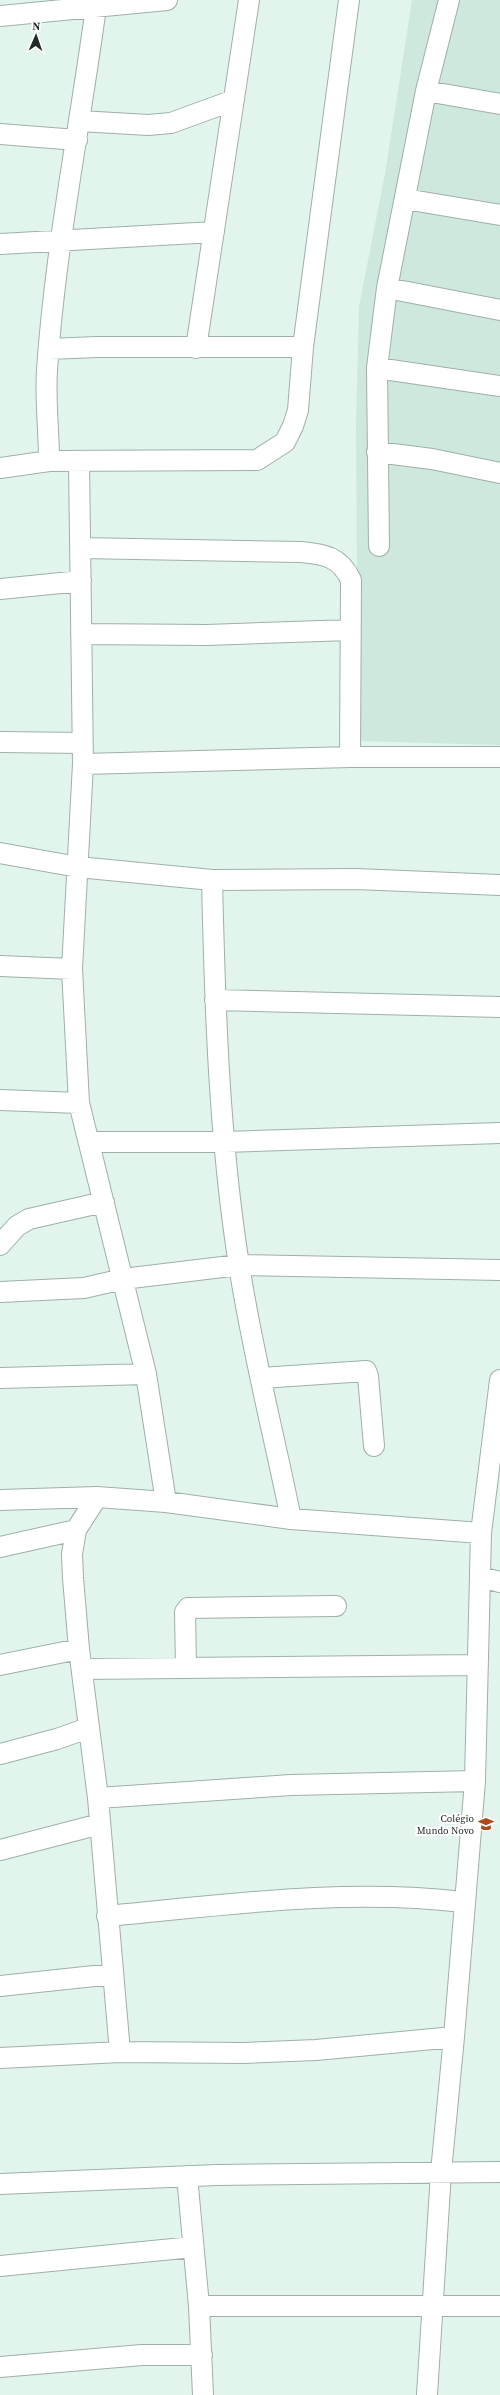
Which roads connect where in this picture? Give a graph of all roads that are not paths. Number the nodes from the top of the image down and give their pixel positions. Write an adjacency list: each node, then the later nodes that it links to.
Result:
1 (166, 0): 5 (street)
2 (249, 0): 8 (street)
3 (349, 0): 20 (street)
4 (449, 0): 7 (street)
5 (96, 7): 6 (street); 10 (street)
6 (0, 16)
7 (426, 91): 9 (street); 13 (street)
8 (234, 100): 10 (street); 15 (street)
9 (500, 104)
10 (80, 121): 12 (street)
11 (0, 134): 12 (street)
12 (77, 140): 16 (street)
13 (405, 199): 14 (street); 18 (street)
14 (500, 215)
15 (214, 232): 16 (street); 21 (street)
16 (62, 241): 17 (street); 22 (street)
17 (0, 244)
18 (387, 288): 19 (street); 23 (street)
19 (500, 310)
20 (303, 347): 21 (street); 27 (street)
21 (196, 348): 22 (street)
22 (49, 349): 26 (street)
23 (377, 368): 24 (street); 25 (street)
24 (500, 386)
25 (377, 452): 29 (street); 30 (street)
26 (49, 461): 27 (street); 28 (street)
27 (79, 462): 31 (street)
28 (0, 468)
29 (500, 473)
30 (379, 546)
31 (81, 548): 32 (street); 34 (street)
32 (81, 582): 33 (street); 35 (street)
33 (0, 589)
34 (350, 630): 35 (street); 38 (street)
35 (81, 634): 37 (street)
36 (0, 742): 37 (street)
37 (82, 743): 40 (street)
38 (350, 757): 39 (street); 40 (street)
39 (500, 757)
40 (83, 764): 42 (street)
41 (0, 853): 42 (street)
42 (78, 867): 43 (street); 46 (street)
43 (212, 880): 44 (street); 47 (street)
44 (500, 884)
45 (0, 966): 46 (street)
46 (72, 969): 50 (street)
47 (215, 1000): 48 (street); 53 (street)
48 (500, 1007)
49 (0, 1100): 50 (street)
50 (79, 1103): 52 (street)
51 (500, 1133): 53 (street)
52 (89, 1142): 53 (street); 54 (street)
53 (224, 1142): 56 (street)
54 (104, 1202): 55 (street); 58 (street)
55 (0, 1245)
56 (239, 1265): 57 (street); 58 (street); 62 (street)
57 (500, 1270)
58 (123, 1279): 59 (street); 60 (street)
59 (0, 1292)
60 (146, 1374): 61 (street); 67 (street)
61 (0, 1378)
62 (261, 1378): 64 (street); 68 (street)
63 (500, 1380): 70 (street)
64 (374, 1446)
65 (97, 1497): 66 (street); 67 (street); 69 (street)
66 (0, 1500)
67 (166, 1502): 68 (street)
68 (291, 1519): 70 (street)
69 (76, 1530): 71 (street); 74 (street)
70 (481, 1533): 72 (street)
71 (0, 1547)
72 (491, 1580): 75 (street)
73 (336, 1606): 77 (street)
74 (79, 1650): 76 (street); 78 (street)
75 (478, 1664): 77 (street); 81 (street)
76 (0, 1665)
77 (186, 1668): 78 (street)
78 (82, 1670): 79 (street)
79 (88, 1728): 80 (street); 82 (street)
80 (0, 1754)
81 (475, 1781): 82 (street); 85 (street)
82 (98, 1798): 83 (street)
83 (100, 1824): 84 (street); 86 (street)
84 (0, 1850)
85 (463, 1902): 86 (street); 89 (street)
86 (107, 1916): 87 (street)
87 (113, 1974): 88 (street); 90 (street)
88 (0, 1986)
89 (454, 2037): 90 (street); 92 (street)
90 (120, 2052): 91 (street)
91 (0, 2058)
92 (441, 2172): 93 (street); 94 (street); 100 (street)
93 (500, 2172)
94 (187, 2176): 95 (street); 96 (street)
95 (0, 2184)
96 (193, 2247): 97 (street); 98 (street)
97 (0, 2266)
98 (199, 2306): 100 (street); 101 (street)
99 (500, 2306): 100 (street)
100 (431, 2307): 104 (street)
101 (202, 2355): 102 (street); 103 (street)
102 (0, 2367)
103 (203, 2395)
104 (427, 2395)

